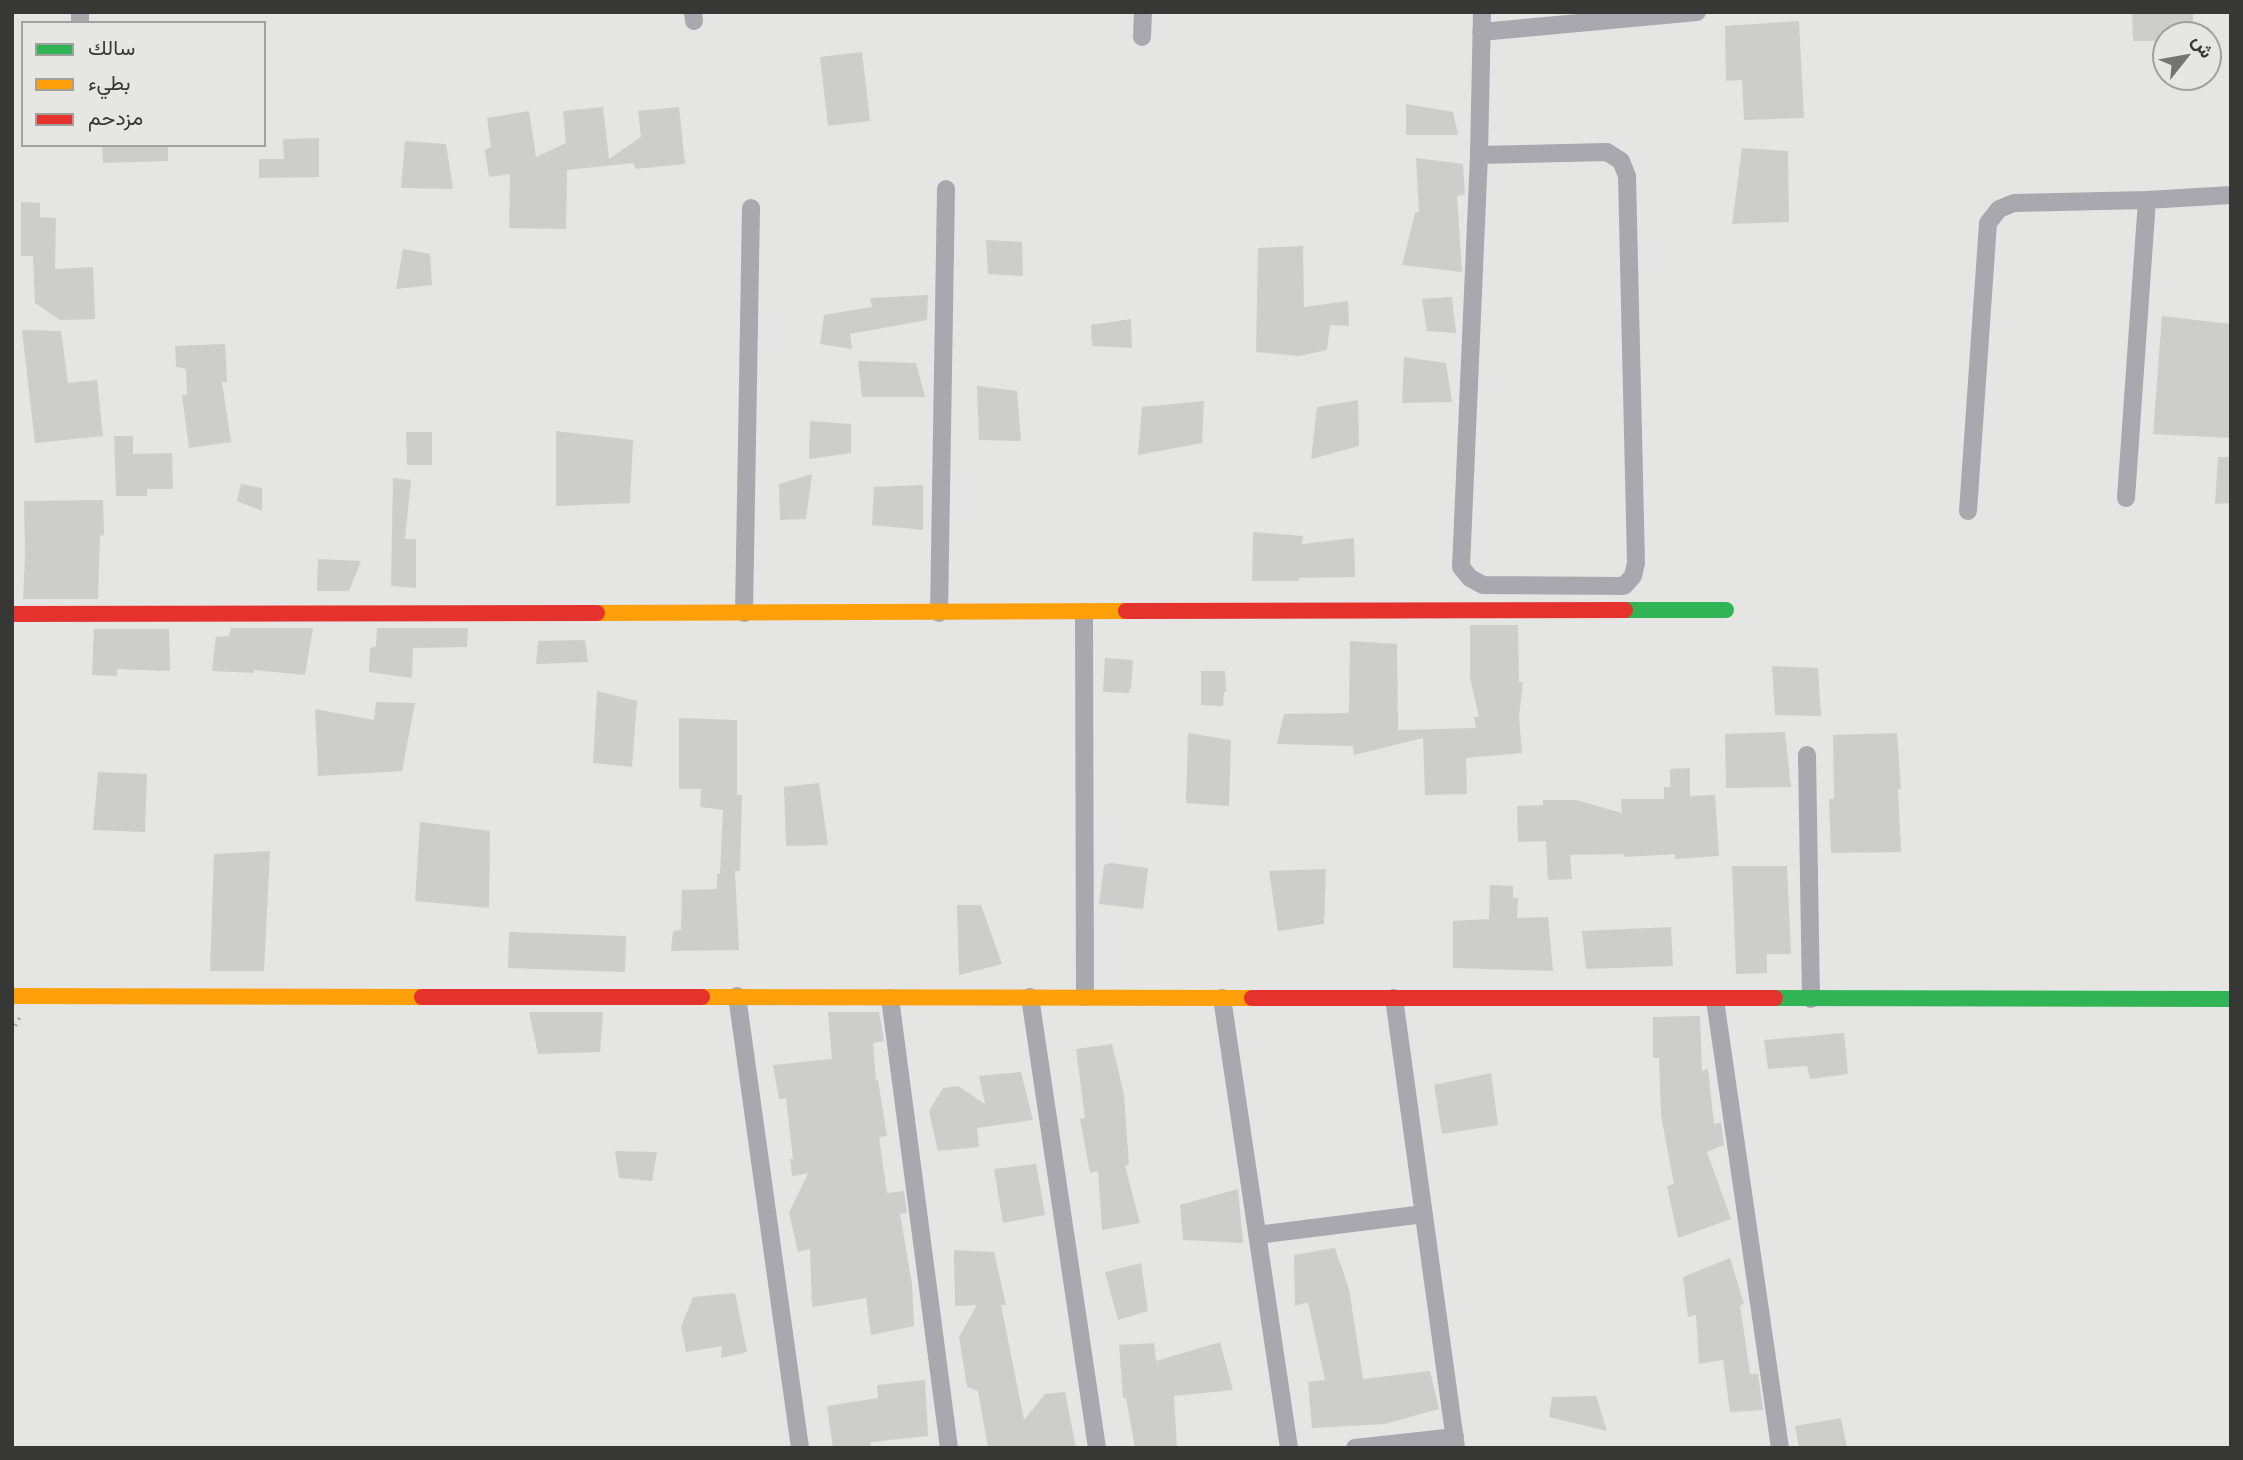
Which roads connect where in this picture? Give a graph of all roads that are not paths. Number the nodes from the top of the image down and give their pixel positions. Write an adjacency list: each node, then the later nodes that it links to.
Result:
1 (1143, 12): 5 (street)
2 (1482, 12): 4 (street)
3 (1697, 12): 4 (street)
4 (1481, 32): 6 (street)
5 (1142, 37)
6 (1479, 155): 6 (street)
7 (946, 189): 16 (street)
8 (2231, 195): 9 (street)
9 (2147, 200): 11 (street); 12 (street)
10 (751, 208): 15 (street)
11 (2126, 498)
12 (1968, 511)
13 (1726, 610): 14 (street)
14 (1084, 612): 16 (street); 21 (street)
15 (744, 613): 16 (street); 17 (street)
16 (939, 613)
17 (12, 614)
18 (1807, 755): 26 (street)
19 (12, 996): 20 (street)
20 (737, 996): 22 (street); 32 (street)
21 (1085, 997): 23 (street); 24 (street)
22 (890, 998): 23 (street); 33 (street)
23 (1030, 998): 34 (street)
24 (1222, 998): 25 (street); 30 (street)
25 (1394, 998): 28 (street); 29 (street)
26 (1811, 999): 27 (street); 28 (street)
27 (2231, 999)
28 (1715, 1000): 37 (street)
29 (1424, 1214): 30 (street); 31 (street)
30 (1257, 1235): 35 (street)
31 (1455, 1443): 36 (street)
32 (800, 1448)
33 (949, 1448)
34 (1097, 1448)
35 (1289, 1448)
36 (1355, 1448)
37 (1780, 1448)

